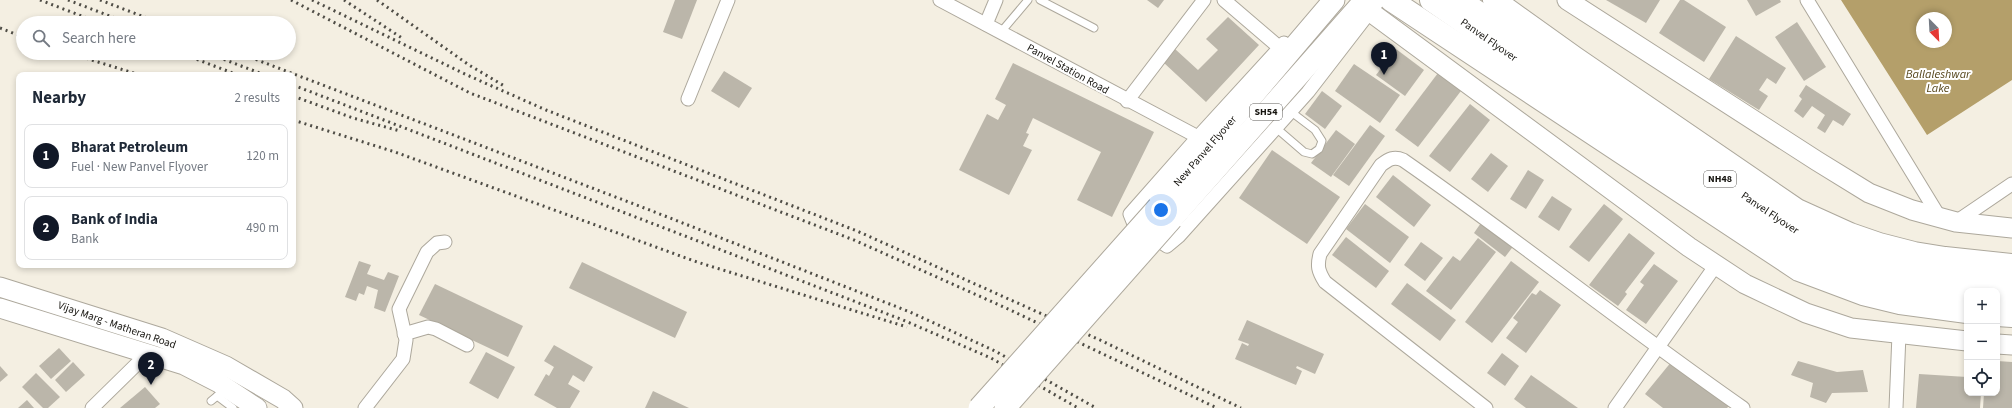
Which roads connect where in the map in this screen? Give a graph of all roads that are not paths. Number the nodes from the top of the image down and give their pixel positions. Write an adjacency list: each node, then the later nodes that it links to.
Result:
1 (728, 0): 21 (street)
2 (940, 0): 17 (street, Panvel Station Road)
3 (996, 0): 17 (street)
4 (1028, 0): 19 (lane)
5 (1040, 0): 18 (lane)
6 (1204, 0): 22 (street)
7 (1224, 0): 20 (street)
8 (1320, 0): 20 (street)
9 (1334, 0): 27 (main road, New Panvel Flyover / SH54)
10 (1391, 0): 39 (highway)
11 (1431, 0): 35 (highway, Panvel Flyover / NH48)
12 (1460, 0): 33 (highway, Panvel Flyover / NH48)
13 (1494, 0): 32 (highway)
14 (1567, 0): 28 (street)
15 (1807, 0): 28 (street)
16 (1369, 4): 23 (street); 27 (main road, New Panvel Flyover / SH54); 31 (street)
17 (986, 24): 19 (street, Panvel Station Road)
18 (1094, 28)
19 (1001, 32): 22 (street, Panvel Station Road)
20 (1280, 48): 25 (street)
21 (688, 99)
22 (1126, 101): 25 (street, Panvel Station Road)
23 (1290, 111): 24 (street); 24 (lane)
24 (1276, 127): 25 (street)
25 (1198, 137)
26 (2012, 184): 28 (street)
27 (1165, 213): 57 (main road, New Panvel Flyover / SH54, bridge); 58 (main road, New Panvel Flyover / SH54, bridge)
28 (1948, 220): 29 (street)
29 (2012, 228)
30 (445, 242): 42 (street)
31 (1716, 265): 43 (street); 48 (street)
32 (2012, 265)
33 (2012, 283)
34 (2, 292): 55 (street, Vijay Marg - Matheran Road)
35 (1964, 296)
36 (2000, 298): 37 (highway)
37 (2012, 300)
38 (0, 308): 49 (street, Vijay Marg - Matheran Road)
39 (1964, 312)
40 (2000, 315): 41 (highway)
41 (2012, 316)
42 (404, 334): 46 (street); 56 (street)
43 (1899, 334): 44 (street); 62 (street)
44 (1964, 342)
45 (2000, 344): 47 (street)
46 (467, 345)
47 (2012, 345)
48 (1658, 347): 59 (street); 60 (street); 61 (street)
49 (148, 353): 50 (street, Vijay Marg - Matheran Road); 52 (street)
50 (222, 392): 51 (lane); 53 (lane); 54 (street, Vijay Marg - Matheran Road)
51 (211, 402)
52 (92, 408)
53 (233, 408)
54 (257, 408)
55 (293, 408)
56 (365, 408)
57 (979, 408)
58 (1005, 408)
59 (1486, 408)
60 (1615, 408)
61 (1743, 408)
62 (1896, 408)

